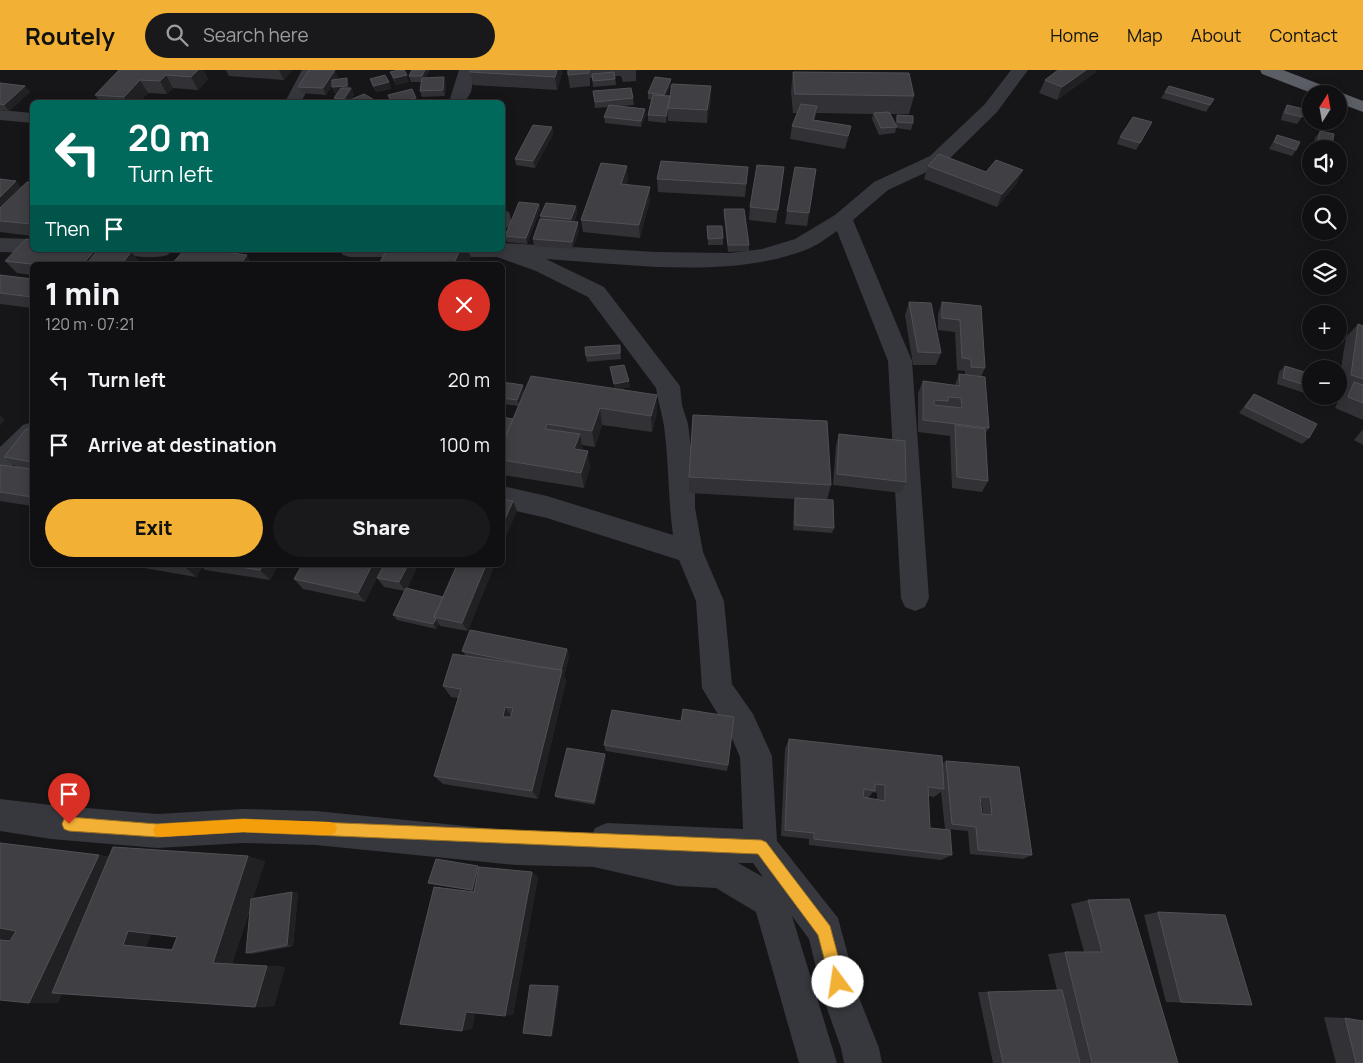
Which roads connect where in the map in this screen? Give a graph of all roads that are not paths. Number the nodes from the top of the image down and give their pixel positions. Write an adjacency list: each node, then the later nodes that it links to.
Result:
1 (310, 70): 6 (street)
2 (467, 70): 7 (street)
3 (1020, 70): 12 (street)
4 (1268, 70): 5 (highway)
5 (1307, 85)
6 (294, 100)
7 (458, 100)
8 (1348, 101): 9 (highway)
9 (1363, 107)
10 (0, 115): 11 (street)
11 (30, 118)
12 (842, 219): 15 (street); 21 (street)
13 (0, 245): 14 (street)
14 (30, 246)
15 (505, 250)
16 (504, 252): 20 (street)
17 (30, 434): 18 (street)
18 (0, 462)
19 (505, 498): 20 (street)
20 (689, 552): 24 (street)
21 (915, 598)
22 (0, 815): 23 (street)
23 (316, 828): 24 (street); 25 (street)
24 (761, 847): 26 (street)
25 (818, 1063)
26 (863, 1063)

